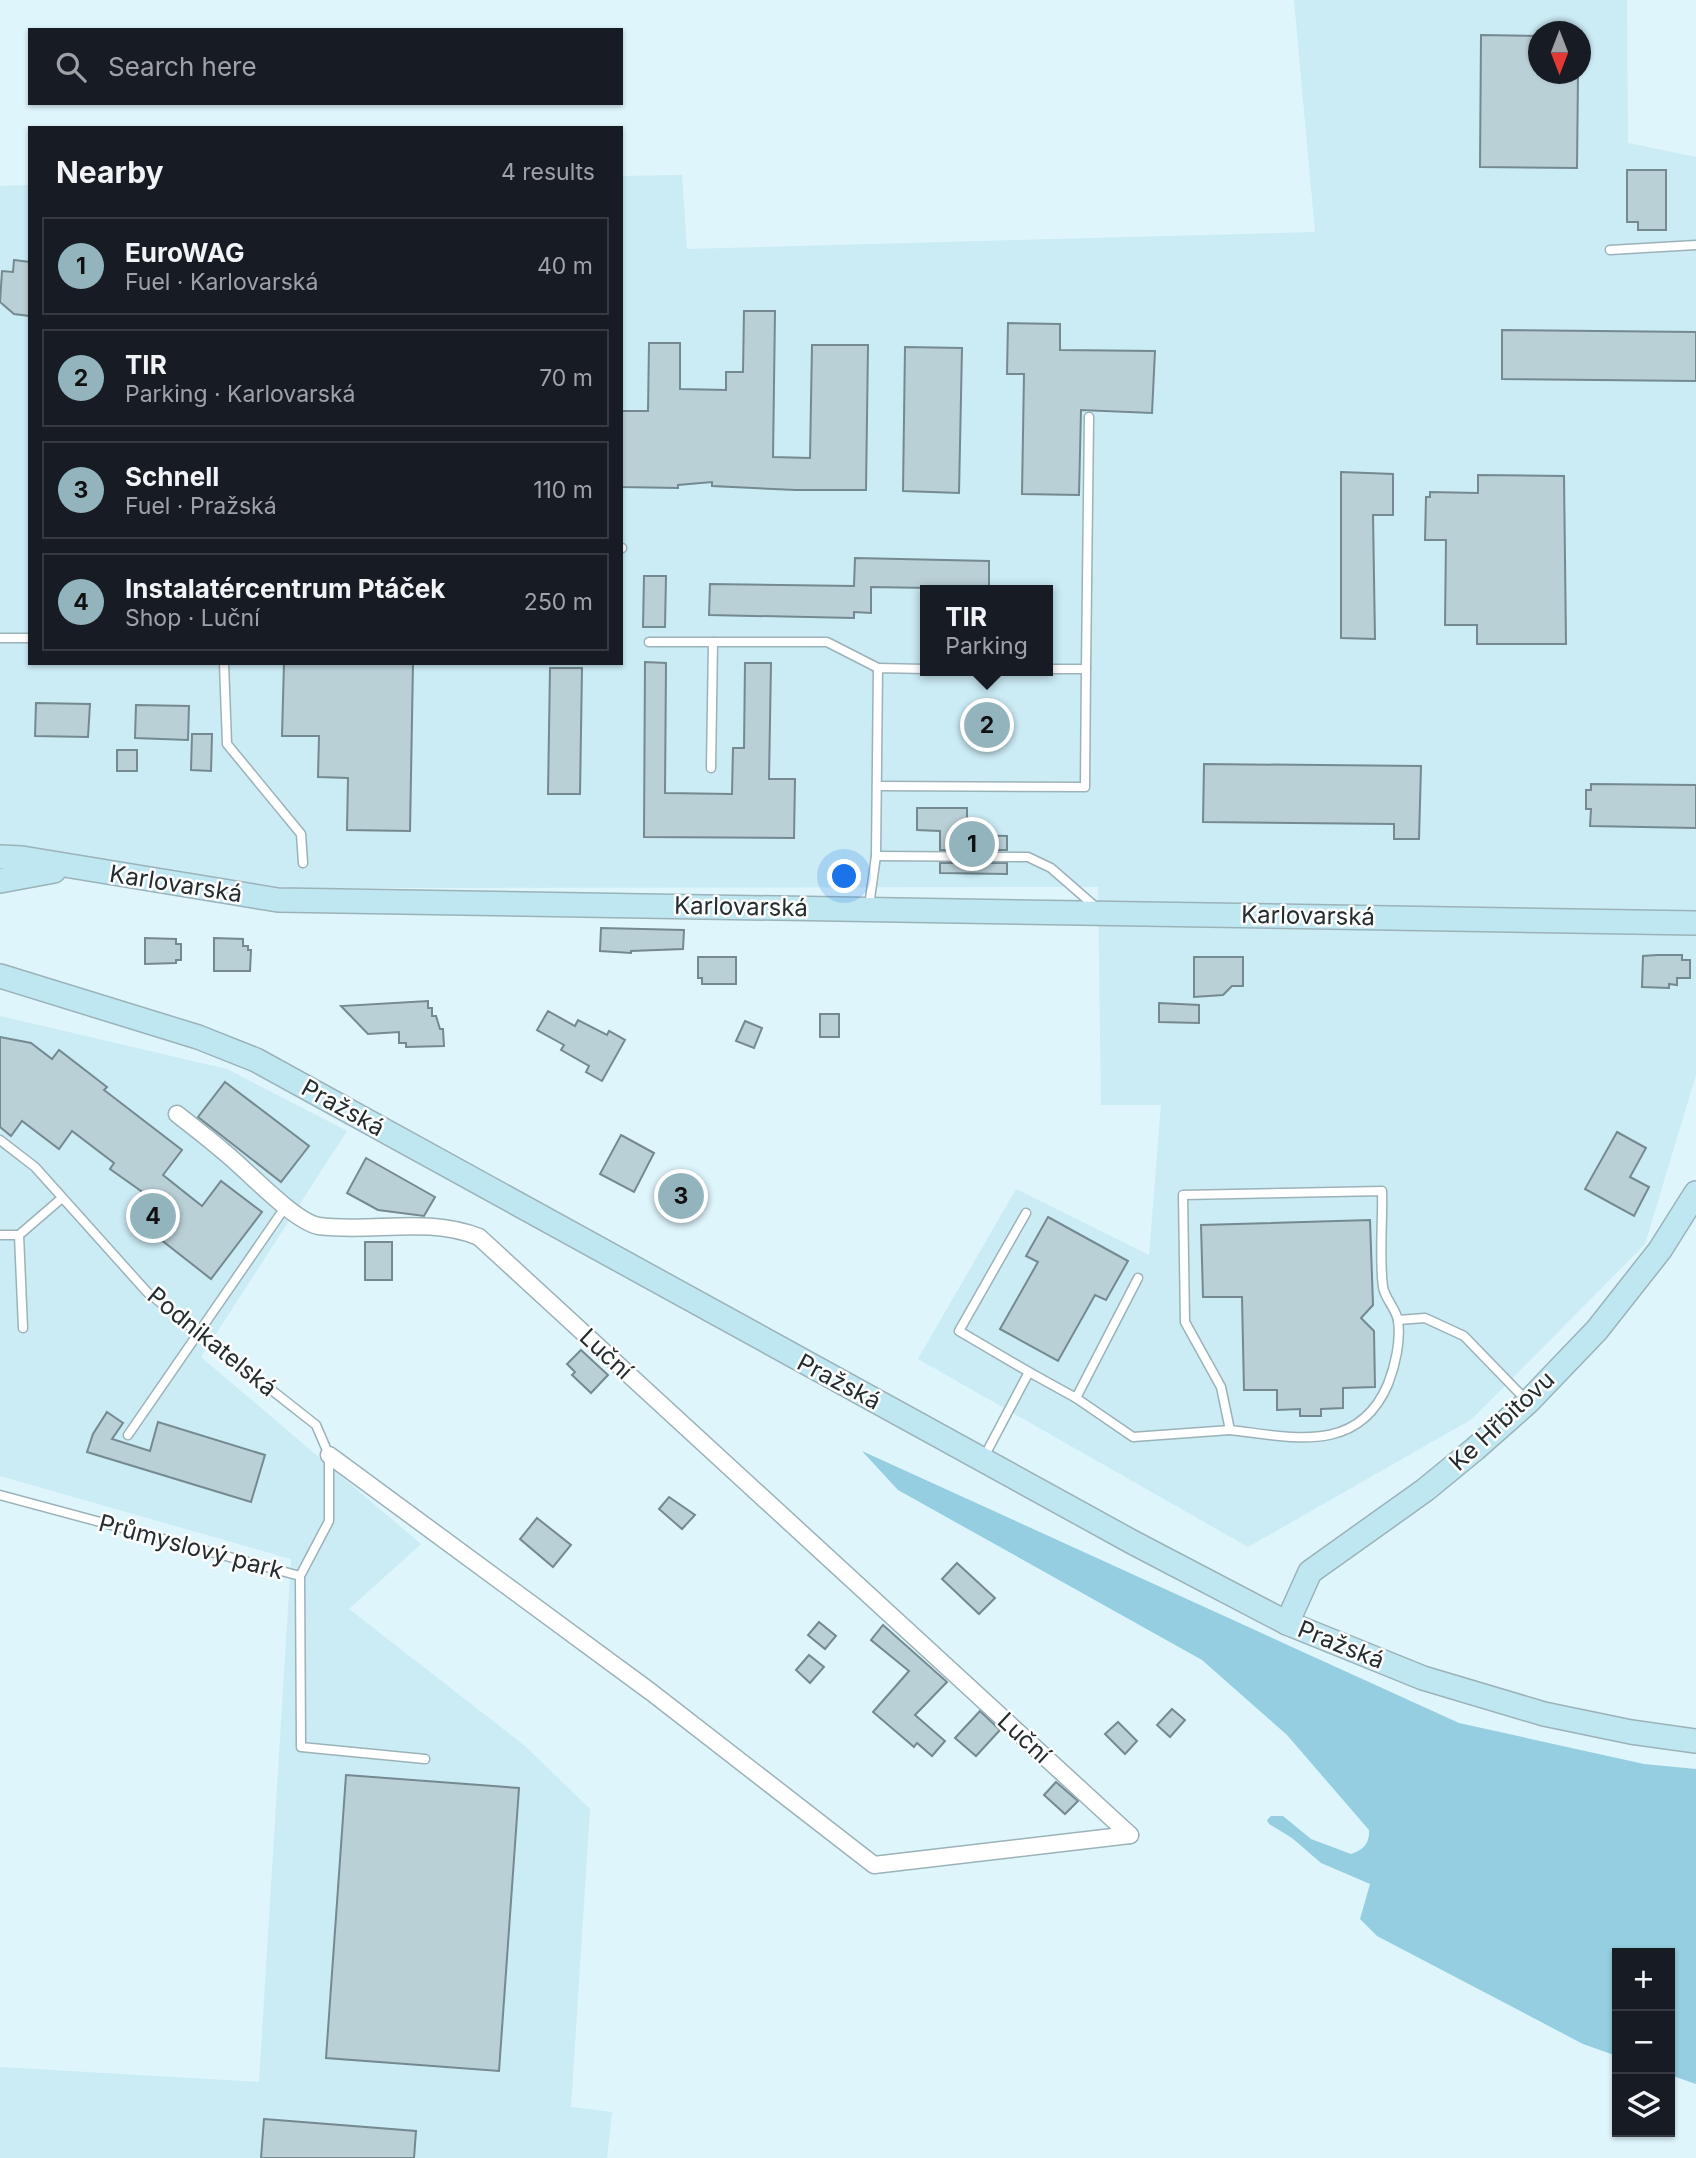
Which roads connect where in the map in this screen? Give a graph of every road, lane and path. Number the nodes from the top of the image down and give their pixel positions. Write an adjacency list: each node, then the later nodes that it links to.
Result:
1 (1696, 245): 2 (lane)
2 (1610, 250)
3 (1089, 417): 12 (lane)
4 (0, 638): 5 (lane)
5 (28, 638)
6 (649, 642): 7 (lane)
7 (713, 642): 9 (lane); 13 (lane)
8 (225, 665): 17 (lane)
9 (878, 668): 10 (lane); 14 (lane)
10 (920, 668)
11 (1053, 669): 12 (lane)
12 (1086, 669): 14 (lane)
13 (711, 768)
14 (877, 786): 15 (lane)
15 (876, 856): 20 (lane); 21 (lane)
16 (0, 857): 18 (main road, Karlovarská)
17 (303, 863)
18 (89, 870): 19 (main road); 20 (main road, Karlovarská)
19 (0, 881)
20 (868, 909): 21 (main road, Karlovarská)
21 (1102, 913): 22 (main road, Karlovarská)
22 (1696, 923)
23 (0, 976): 42 (main road, Pražská)
24 (177, 1114): 28 (street, Luční)
25 (0, 1140): 27 (lane, Podnikatelská)
26 (1696, 1193): 38 (main road, Ke Hřbitovu)
27 (62, 1198): 31 (lane); 35 (lane, Podnikatelská)
28 (286, 1206): 35 (lane); 41 (street, Luční)
29 (1026, 1213): 36 (lane)
30 (0, 1235): 31 (lane)
31 (19, 1235): 34 (lane)
32 (1138, 1278): 37 (lane)
33 (1398, 1320): 38 (lane); 39 (lane); 39 (lane)
34 (23, 1328)
35 (197, 1331): 40 (lane); 41 (lane, Podnikatelská)
36 (1029, 1372): 37 (lane); 42 (lane)
37 (1076, 1398): 39 (lane)
38 (1528, 1402): 45 (main road, Ke Hřbitovu)
39 (1230, 1430)
40 (128, 1435)
41 (329, 1455): 44 (lane, Podnikatelská)
42 (982, 1460): 45 (main road, Pražská)
43 (0, 1495): 44 (lane, Průmyslový park)
44 (300, 1576): 47 (lane, Průmyslový park)
45 (1287, 1623): 46 (main road, Pražská)
46 (1696, 1741)
47 (425, 1759)

